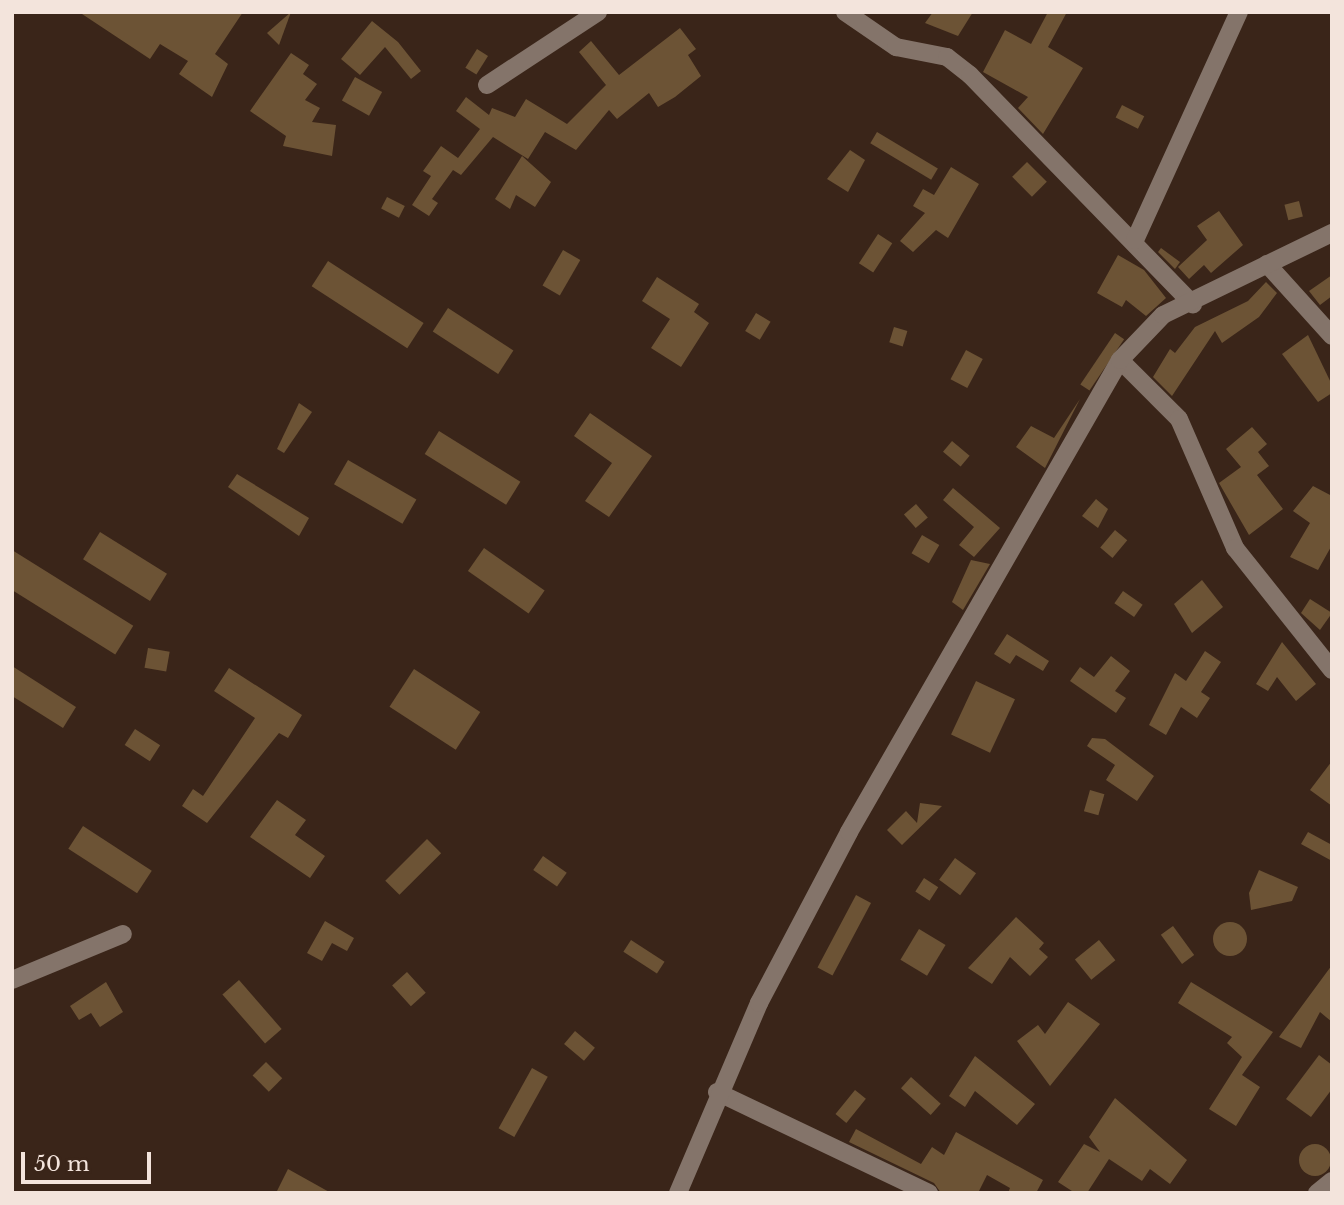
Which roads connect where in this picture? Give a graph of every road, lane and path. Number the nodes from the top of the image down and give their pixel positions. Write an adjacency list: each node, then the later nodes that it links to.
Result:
1 (598, 12): 4 (street)
2 (845, 12): 6 (street)
3 (1239, 12): 6 (street)
4 (487, 85)
5 (1332, 233): 7 (street)
6 (1135, 240): 8 (street)
7 (1267, 264): 8 (street); 9 (street)
8 (1193, 304): 10 (street)
9 (1332, 336)
10 (1120, 360): 11 (street); 14 (street)
11 (1332, 670)
12 (123, 934): 13 (street)
13 (12, 980)
14 (717, 1092): 16 (street); 17 (street)
15 (1332, 1181): 18 (street)
16 (678, 1193)
17 (929, 1193)
18 (1317, 1193)

